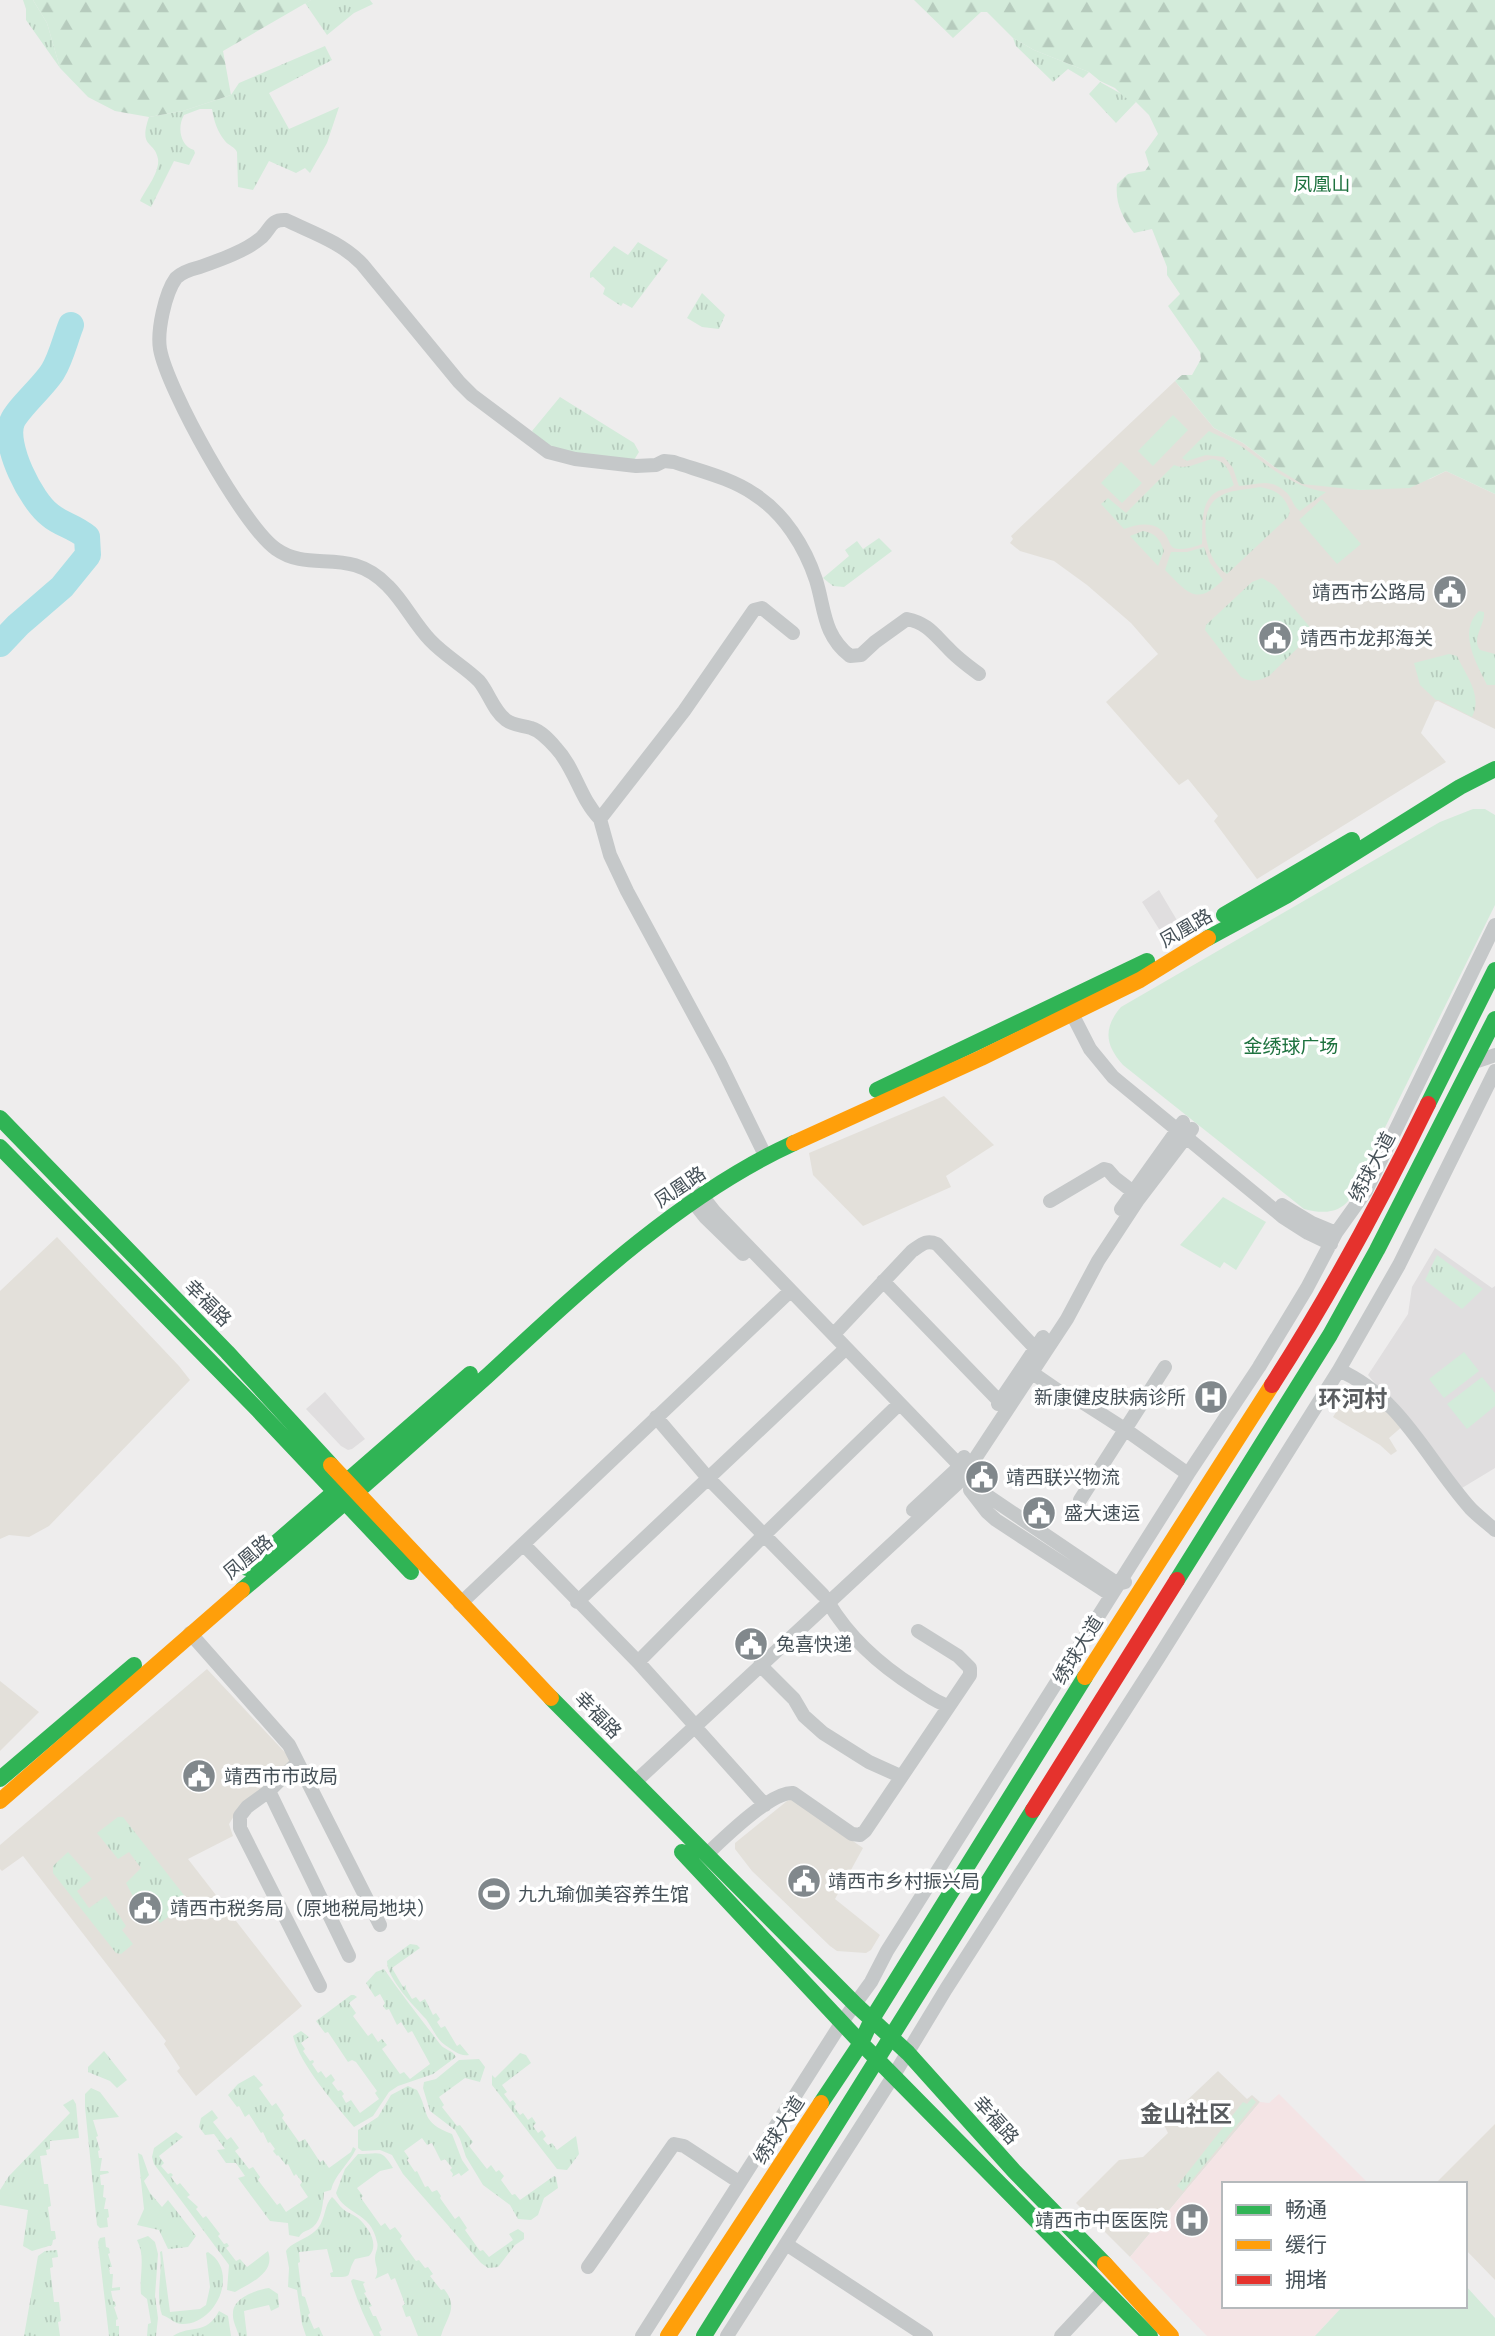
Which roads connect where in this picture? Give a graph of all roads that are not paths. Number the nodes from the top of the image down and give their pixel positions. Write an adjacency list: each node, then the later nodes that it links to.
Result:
1 (793, 633): 5 (street)
2 (979, 674): 5 (street)
3 (1495, 757): 8 (main road, 凤凰路)
4 (1495, 769): 8 (main road, 凤凰路)
5 (600, 819): 16 (street)
6 (1495, 925): 20 (street)
7 (1495, 970): 29 (main road, 绣球大道)
8 (1073, 1005): 14 (street); 16 (main road, 凤凰路); 18 (main road, 凤凰路)
9 (1495, 1019): 11 (main road)
10 (1495, 1055): 11 (street)
11 (1472, 1063): 44 (main road)
12 (1495, 1070): 27 (street)
13 (0, 1118): 40 (main road, 幸福路)
14 (1185, 1129): 17 (street); 20 (street); 28 (street)
15 (0, 1147): 40 (main road, 幸福路)
16 (762, 1149): 18 (main road, 凤凰路)
17 (1132, 1191): 19 (street); 24 (street)
18 (695, 1195): 22 (street); 23 (street); 40 (main road, 凤凰路)
19 (1050, 1201)
20 (1334, 1238): 31 (street)
21 (883, 1281): 23 (street); 24 (street); 30 (street)
22 (785, 1296): 25 (street); 33 (street)
23 (834, 1334): 35 (street)
24 (1035, 1348): 30 (street)
25 (841, 1353): 32 (street); 37 (street)
26 (1165, 1367): 34 (street)
27 (1339, 1370): 42 (street); 43 (street)
28 (1031, 1372): 34 (street); 35 (street)
29 (1272, 1386): 31 (street); 38 (main road, 绣球大道)
30 (999, 1401): 35 (street)
31 (1236, 1402): 36 (street)
32 (894, 1409): 35 (street); 45 (street)
33 (656, 1417): 37 (street); 46 (street)
34 (1126, 1430): 36 (street); 41 (street)
35 (960, 1472): 48 (street); 49 (street)
36 (1188, 1474): 39 (street)
37 (708, 1478): 45 (street); 50 (street)
38 (1212, 1478): 39 (street); 47 (main road, 绣球大道)
39 (1178, 1489): 48 (street)
40 (346, 1493): 51 (main road, 幸福路); 53 (main road, 凤凰路); 64 (main road, 凤凰路); 81 (main road, 幸福路)
41 (1080, 1500)
42 (1495, 1530)
43 (1237, 1531): 44 (street); 61 (street)
44 (1206, 1535): 60 (main road)
45 (763, 1536): 49 (street); 54 (street)
46 (524, 1545): 50 (street); 51 (street)
47 (1148, 1576): 48 (street); 57 (main road, 绣球大道)
48 (1114, 1590): 58 (street)
49 (825, 1599): 55 (street); 56 (street); 59 (street)
50 (578, 1602): 54 (street)
51 (460, 1604): 65 (main road, 幸福路)
52 (918, 1631): 56 (street)
53 (190, 1633): 62 (street); 67 (main road, 凤凰路)
54 (638, 1662): 59 (street)
55 (760, 1665): 59 (street); 63 (street)
56 (949, 1706): 63 (street)
57 (1066, 1710): 58 (street); 69 (main road, 绣球大道)
58 (1037, 1716): 70 (street)
59 (693, 1724): 65 (street); 68 (street)
60 (1084, 1729): 61 (street); 73 (main road)
61 (1111, 1729): 72 (street)
62 (297, 1763): 66 (street); 74 (street)
63 (900, 1776): 68 (street)
64 (0, 1779)
65 (631, 1780): 71 (main road, 幸福路)
66 (269, 1791): 75 (street); 76 (street)
67 (0, 1801)
68 (765, 1805): 71 (street)
69 (996, 1822): 70 (street); 80 (main road, 绣球大道)
70 (960, 1837): 78 (street)
71 (706, 1855): 78 (main road, 幸福路)
72 (1031, 1857): 73 (street); 77 (street)
73 (999, 1864): 79 (main road)
74 (380, 1925)
75 (349, 1956)
76 (320, 1986)
77 (938, 2003): 79 (street); 84 (street)
78 (856, 2005): 80 (main road, 幸福路); 81 (street)
79 (910, 2006): 82 (main road)
80 (872, 2019): 82 (main road, 幸福路); 83 (main road, 绣球大道)
81 (842, 2022): 83 (main road, 幸福路); 87 (street)
82 (891, 2036): 84 (main road, 幸福路); 85 (main road)
83 (861, 2043): 85 (main road, 幸福路); 88 (main road, 绣球大道)
84 (908, 2053): 86 (street); 101 (main road, 幸福路)
85 (877, 2059): 86 (main road, 幸福路); 91 (main road)
86 (894, 2076): 90 (street); 93 (main road, 幸福路)
87 (739, 2182): 89 (street); 92 (street)
88 (765, 2190): 89 (street); 95 (main road, 绣球大道)
89 (725, 2205): 94 (street)
90 (789, 2239): 91 (street); 97 (street); 98 (street)
91 (760, 2248): 96 (main road)
92 (588, 2267)
93 (1105, 2289): 99 (street); 100 (main road, 幸福路)
94 (642, 2336)
95 (668, 2336)
96 (704, 2336)
97 (727, 2336)
98 (926, 2336)
99 (1061, 2336)
100 (1150, 2336)
101 (1171, 2336)

